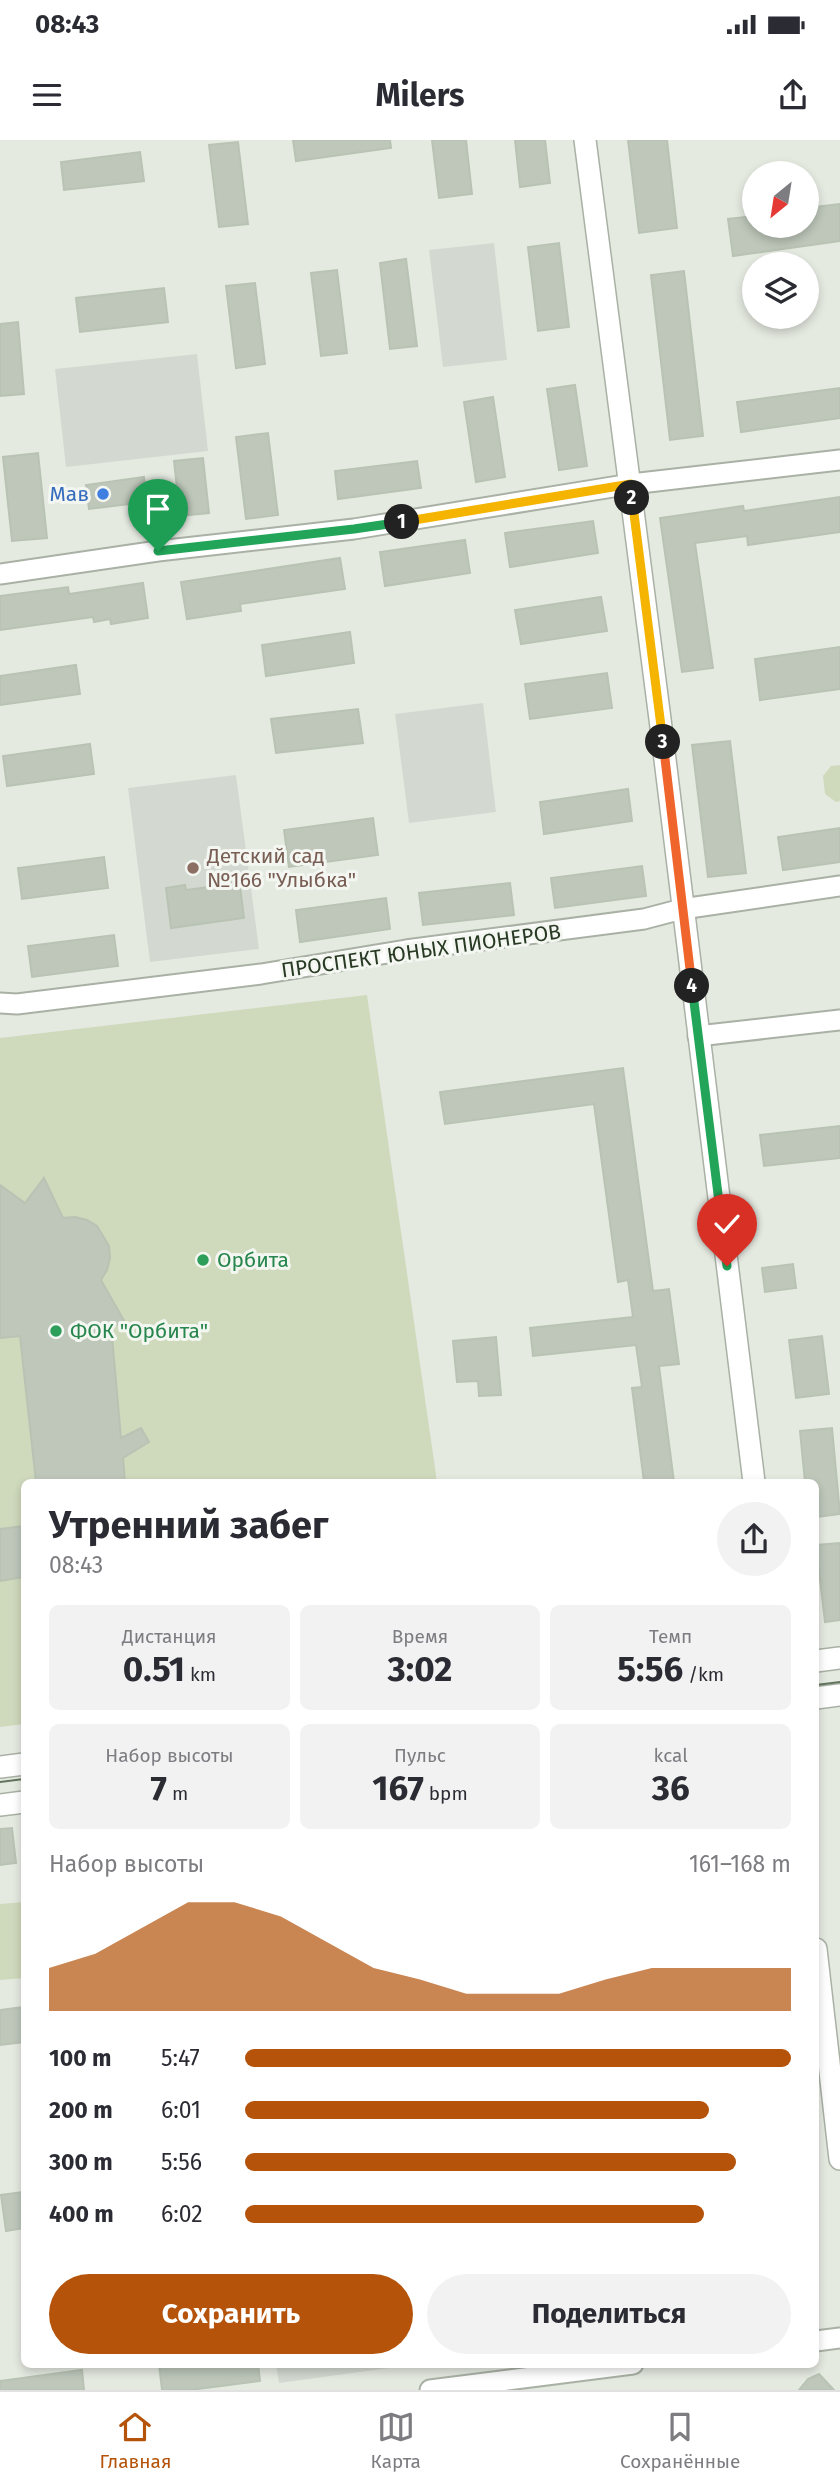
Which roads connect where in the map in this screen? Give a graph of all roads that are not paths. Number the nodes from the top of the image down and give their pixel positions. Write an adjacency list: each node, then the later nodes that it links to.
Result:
1 (585, 140): 3 (street)
2 (840, 460): 3 (street)
3 (631, 484): 4 (street); 6 (street)
4 (0, 574)
5 (840, 886): 6 (street, ПРОСПЕКТ ЮНЫХ ПИОНЕРОВ)
6 (682, 909): 7 (street, ПРОСПЕКТ ЮНЫХ ПИОНЕРОВ); 9 (street)
7 (0, 1003)
8 (840, 1020): 9 (street)
9 (698, 1036): 10 (street)
10 (754, 1479)
11 (840, 1658): 12 (street)
12 (819, 1661)
13 (840, 1695): 14 (street)
14 (819, 1698)
15 (21, 1764): 16 (street)
16 (0, 1768)
17 (21, 1802): 18 (street)
18 (0, 1805)
19 (819, 1975): 20 (street)
20 (840, 2159)
21 (840, 2338): 22 (street)
22 (819, 2341)
23 (602, 2368): 24 (street)
24 (430, 2390)

